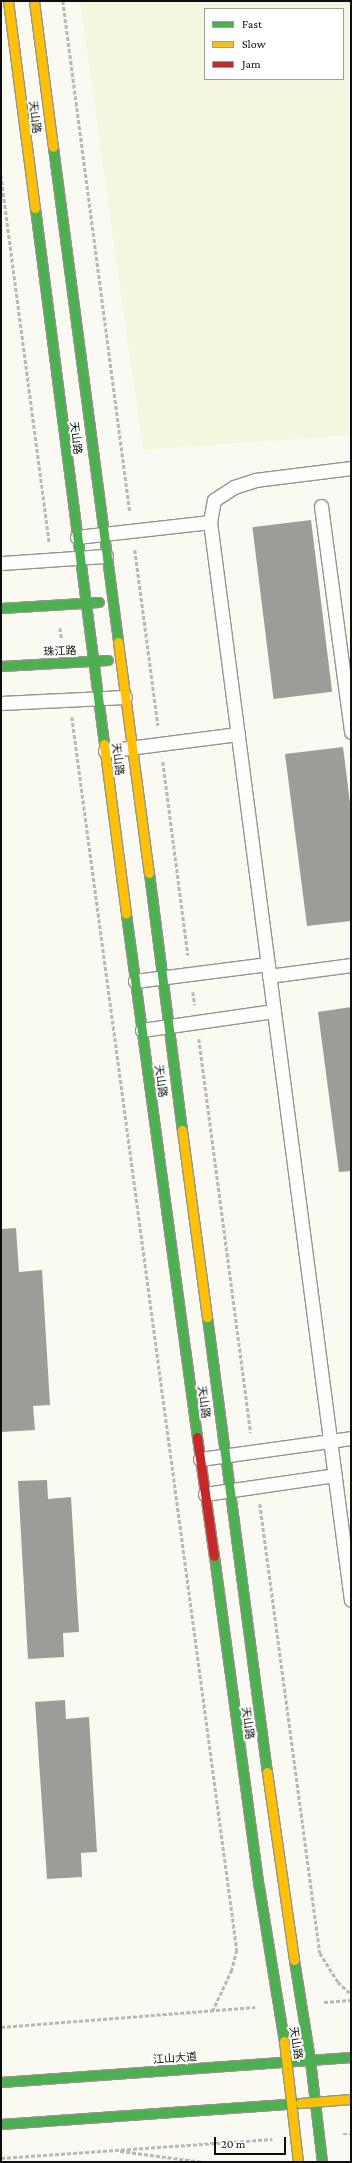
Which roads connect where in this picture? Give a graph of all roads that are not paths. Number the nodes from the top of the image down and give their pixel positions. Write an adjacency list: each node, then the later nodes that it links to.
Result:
1 (8, 1): 3 (street, 天山路)
2 (34, 1): 8 (street, 天山路)
3 (15, 50): 4 (lane); 9 (street, 天山路)
4 (1, 51)
5 (351, 468): 7 (lane)
6 (321, 506): 21 (lane)
7 (210, 522): 8 (lane); 24 (lane)
8 (104, 535): 9 (lane); 10 (street, 天山路)
9 (77, 538): 11 (street, 天山路)
10 (106, 556): 11 (lane); 13 (street, 天山路)
11 (80, 559): 12 (lane); 14 (street, 天山路)
12 (1, 563)
13 (112, 601): 14 (street); 16 (street, 天山路)
14 (85, 602): 15 (street); 17 (street, 天山路)
15 (1, 608)
16 (120, 659): 17 (street, 珠江路); 19 (street, 天山路)
17 (93, 661): 18 (street, 珠江路); 20 (street, 天山路)
18 (1, 666)
19 (125, 697): 20 (lane); 25 (street, 天山路)
20 (98, 698): 22 (lane); 26 (street, 天山路)
21 (349, 698): 23 (lane)
22 (1, 703)
23 (351, 732)
24 (238, 734): 25 (lane); 28 (lane)
25 (131, 748): 26 (lane); 29 (street, 天山路)
26 (104, 751): 30 (street, 天山路)
27 (351, 965): 28 (lane)
28 (269, 970): 29 (lane); 31 (lane)
29 (162, 977): 30 (lane); 32 (street, 天山路)
30 (135, 981): 33 (street, 天山路)
31 (274, 1011): 32 (lane); 35 (lane)
32 (168, 1026): 33 (lane); 36 (street, 天山路)
33 (142, 1030): 37 (street, 天山路)
34 (351, 1438): 35 (lane)
35 (330, 1441): 36 (lane); 38 (lane)
36 (225, 1456): 37 (lane); 39 (street, 天山路)
37 (200, 1459): 40 (street, 天山路)
38 (335, 1475): 39 (lane); 41 (lane)
39 (230, 1490): 40 (lane); 43 (street, 天山路)
40 (205, 1494): 44 (street, 天山路)
41 (351, 1600)
42 (351, 2057): 43 (street, 江山大道)
43 (310, 2060): 44 (street, 江山大道); 47 (street, 天山路)
44 (287, 2062): 45 (street, 江山大道); 48 (street, 天山路)
45 (1, 2082)
46 (351, 2100): 47 (street)
47 (315, 2102): 48 (street); 51 (street, 天山路)
48 (292, 2105): 49 (street); 50 (street, 天山路)
49 (1, 2124)
50 (298, 2162)
51 (322, 2162)

